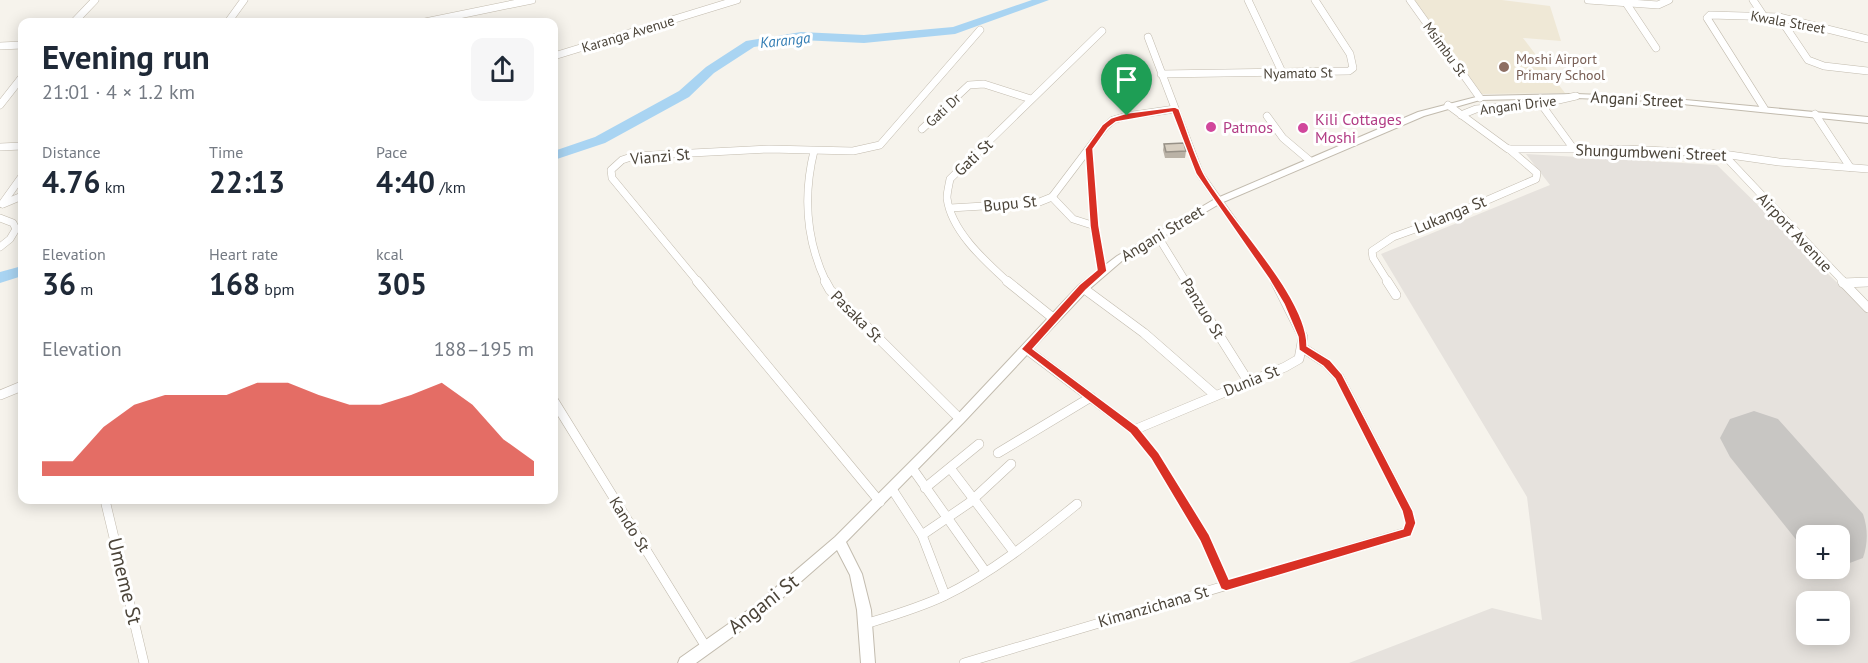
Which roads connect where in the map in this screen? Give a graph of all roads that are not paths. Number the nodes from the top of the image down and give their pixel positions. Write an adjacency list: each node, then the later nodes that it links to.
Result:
1 (95, 0): 16 (street)
2 (244, 0): 17 (street)
3 (532, 0): 15 (street)
4 (715, 0): 13 (street)
5 (737, 0): 13 (street, Karanga Avenue)
6 (1248, 0): 31 (street)
7 (1315, 0): 31 (street, Nyamato St)
8 (1410, 0): 34 (street, Msimbu St)
9 (1588, 0): 12 (street)
10 (1669, 0): 12 (street)
11 (1753, 0): 14 (street)
12 (1626, 3): 27 (street)
13 (707, 9): 28 (street, Karanga Avenue)
14 (1763, 15): 20 (street, Kwala Street); 39 (street, Kwala Street)
15 (452, 16): 18 (street); 19 (street)
16 (78, 18)
17 (231, 18)
18 (443, 18)
19 (454, 18)
20 (1779, 18): 24 (street, Kwala Street); 29 (street)
21 (980, 30): 51 (street, Vianzi St)
22 (1102, 31): 35 (street, Gati St)
23 (1148, 37): 30 (street)
24 (1868, 39)
25 (18, 45): 26 (street)
26 (0, 46)
27 (1656, 48)
28 (558, 55)
29 (1868, 71)
30 (1161, 74): 31 (street, Nyamato St); 40 (street)
31 (1283, 74)
32 (18, 82): 37 (street)
33 (1576, 96): 34 (street, Angani Street); 36 (street, Angani Drive); 39 (street, Angani Street)
34 (1480, 98): 38 (street, Angani Street)
35 (1031, 99): 45 (street, Gati Dr); 61 (street, Gati St)
36 (1541, 104): 42 (street, Angani Drive); 48 (street)
37 (0, 105)
38 (1448, 105): 42 (street); 53 (street, Angani Street)
39 (1764, 108): 41 (street, Angani Street)
40 (1175, 109): 49 (street, Bupu St); 59 (street)
41 (1815, 114): 44 (street, Angani Street); 54 (street)
42 (1461, 115): 50 (street)
43 (1267, 116): 53 (street)
44 (1868, 120)
45 (922, 129)
46 (18, 146): 47 (street)
47 (0, 147)
48 (1573, 148): 50 (street, Shungumbweni Street); 52 (street, Shungumbweni Street)
49 (1089, 149): 57 (street, Bupu St); 63 (street)
50 (1508, 149): 70 (street, Lukanga St)
51 (814, 151): 81 (street, Pasaka St); 91 (street, Vianzi St)
52 (1723, 154): 54 (street, Shungumbweni Street); 68 (street, Airport Avenue)
53 (1310, 160): 59 (street, Angani Street)
54 (1851, 167): 55 (street, Shungumbweni Street)
55 (1868, 168)
56 (18, 181): 60 (street)
57 (1052, 197): 61 (street, Bupu St); 63 (street)
58 (18, 198): 60 (street)
59 (1218, 201): 64 (street, Angani Street); 73 (street)
60 (1, 204)
61 (950, 208): 72 (street, Gati St)
62 (0, 218): 65 (street)
63 (1095, 226): 66 (street)
64 (1157, 235): 66 (street, Angani Street); 75 (street, Panzuo St)
65 (0, 247)
66 (1102, 271): 69 (street, Angani Street)
67 (1868, 282): 68 (street)
68 (1843, 283): 71 (street, Airport Avenue)
69 (1083, 288): 72 (street, Angani Street); 77 (street)
70 (1396, 295)
71 (1868, 308)
72 (1053, 318): 74 (street, Angani Street)
73 (1302, 348): 75 (street, Dunia St); 99 (street, Kimanzichana St)
74 (1026, 349): 79 (street); 81 (street, Angani Street)
75 (1248, 381): 77 (street, Dunia St)
76 (18, 388): 78 (street)
77 (1215, 394): 82 (street, Dunia St)
78 (0, 395)
79 (1091, 397): 82 (street); 84 (street)
80 (558, 407): 102 (street, Kando St)
81 (960, 419): 86 (street, Angani Street)
82 (1134, 430): 99 (street)
83 (979, 444): 87 (street)
84 (998, 453)
85 (1011, 464): 90 (street)
86 (912, 468): 88 (street); 89 (street, Angani Street)
87 (950, 468): 88 (street); 90 (street)
88 (926, 488): 94 (street)
89 (892, 489): 91 (street, Angani Street); 95 (street)
90 (974, 497): 94 (street); 97 (street)
91 (880, 501): 96 (street, Angani Street)
92 (106, 504): 103 (street, Umeme St)
93 (1077, 504): 97 (street)
94 (948, 519): 95 (street); 98 (street)
95 (922, 535): 100 (street)
96 (839, 541): 101 (street); 102 (street, Angani St)
97 (1014, 552): 98 (street)
98 (985, 571): 100 (street)
99 (1226, 585): 106 (street, Kimanzichana St)
100 (945, 595): 101 (street)
101 (865, 624): 105 (street)
102 (706, 647): 104 (street, Angani St)
103 (144, 663)
104 (685, 663)
105 (868, 663)
106 (964, 663)

